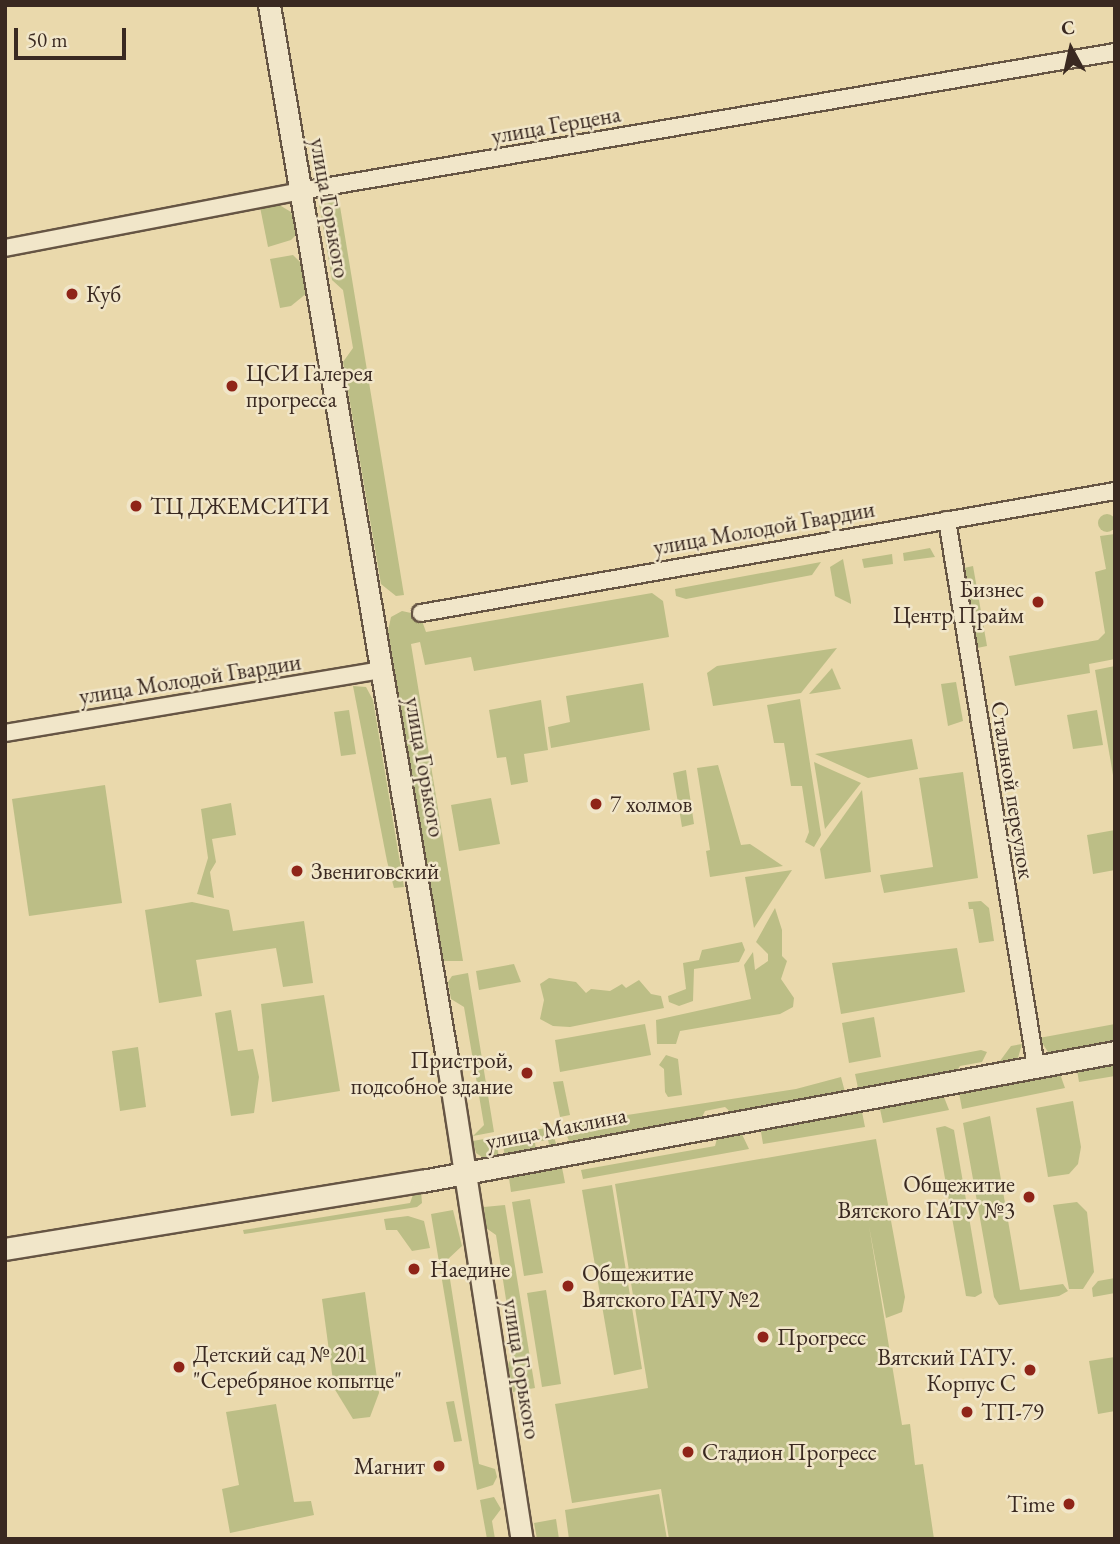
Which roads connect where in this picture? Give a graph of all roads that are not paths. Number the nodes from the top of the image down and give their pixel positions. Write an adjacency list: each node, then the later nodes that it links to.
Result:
1 (269, 5): 3 (street, улица Горького)
2 (1115, 52): 3 (street, улица Герцена)
3 (301, 191): 4 (street, улица Герцена); 8 (street, улица Горького)
4 (5, 248)
5 (1115, 491): 6 (street, улица Молодой Гвардии)
6 (947, 520): 7 (street, улица Молодой Гвардии); 11 (street, Стальной переулок)
7 (421, 613)
8 (382, 670): 9 (street, улица Молодой Гвардии); 12 (street, улица Горького)
9 (5, 733)
10 (1115, 1052): 11 (street, улица Маклина)
11 (1036, 1067): 12 (street, улица Маклина)
12 (466, 1172): 13 (street, улица Маклина); 14 (street, улица Горького)
13 (5, 1250)
14 (522, 1539)

